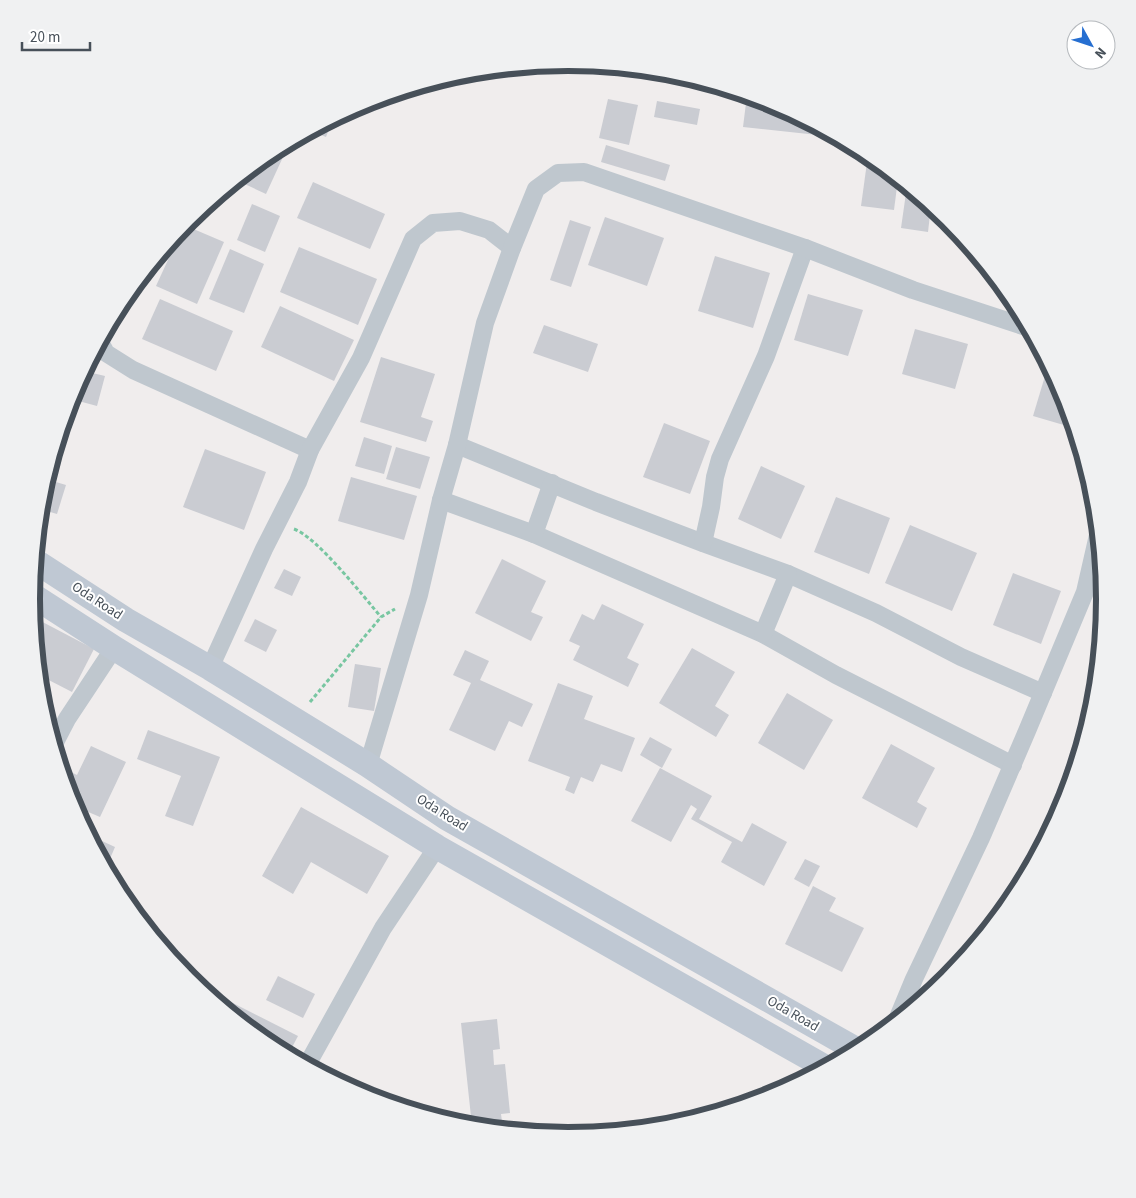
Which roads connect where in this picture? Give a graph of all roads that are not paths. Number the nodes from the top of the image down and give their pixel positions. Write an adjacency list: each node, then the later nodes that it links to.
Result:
1 (512, 248): 2 (street); 5 (street); 6 (street)
2 (805, 248): 3 (street); 10 (street)
3 (1019, 325)
4 (103, 348): 6 (street)
5 (458, 445): 7 (street); 8 (street)
6 (310, 450): 17 (street)
7 (552, 483): 9 (street); 10 (street)
8 (441, 500): 9 (street); 21 (street)
9 (534, 534): 15 (street)
10 (703, 543): 13 (street)
11 (1094, 554): 18 (street)
12 (41, 565): 17 (street, Oda Road)
13 (788, 574): 15 (street); 18 (street)
14 (40, 600): 16 (street)
15 (763, 634): 20 (street)
16 (114, 648): 19 (street); 22 (street)
17 (210, 668): 21 (street, Oda Road)
18 (1043, 693): 20 (street)
19 (58, 736)
20 (1013, 764): 23 (street)
21 (368, 765): 24 (street, Oda Road)
22 (437, 847): 25 (street); 26 (street)
23 (902, 1007)
24 (849, 1045)
25 (310, 1059)
26 (819, 1063)

